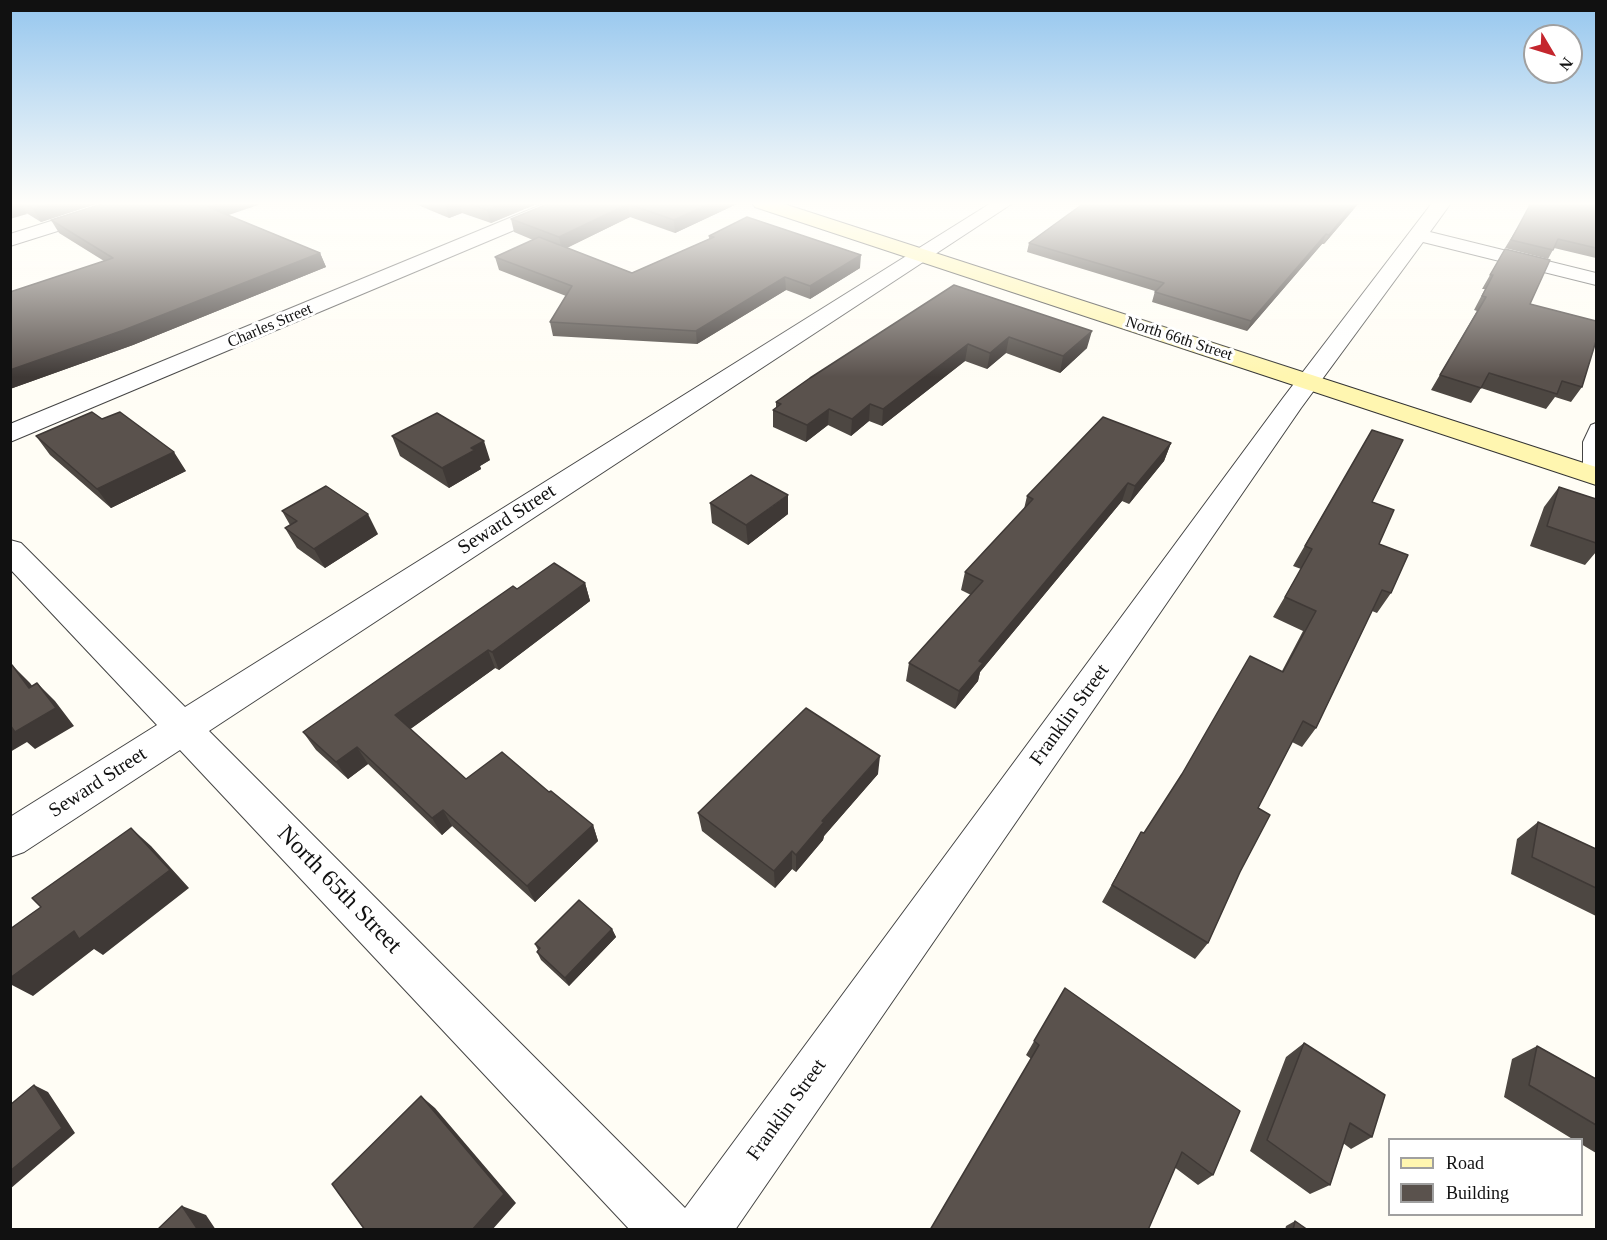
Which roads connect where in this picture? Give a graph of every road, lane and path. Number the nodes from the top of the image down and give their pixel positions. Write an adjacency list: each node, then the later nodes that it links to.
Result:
1 (424, 261): 9 (street, Charles Street)
2 (914, 261): 12 (street, Seward Street)
3 (937, 261): 7 (street, North 66th Street)
4 (1400, 261): 7 (street, Franklin Street)
5 (1523, 261): 6 (street)
6 (1596, 279)
7 (1311, 382): 10 (street, North 66th Street); 15 (street, Franklin Street)
8 (1596, 428): 10 (lane)
9 (10, 434)
10 (1593, 475)
11 (10, 550): 12 (street, North 65th Street)
12 (183, 728): 13 (street, Seward Street); 14 (street, North 65th Street)
13 (10, 840)
14 (668, 1230)
15 (702, 1230)

